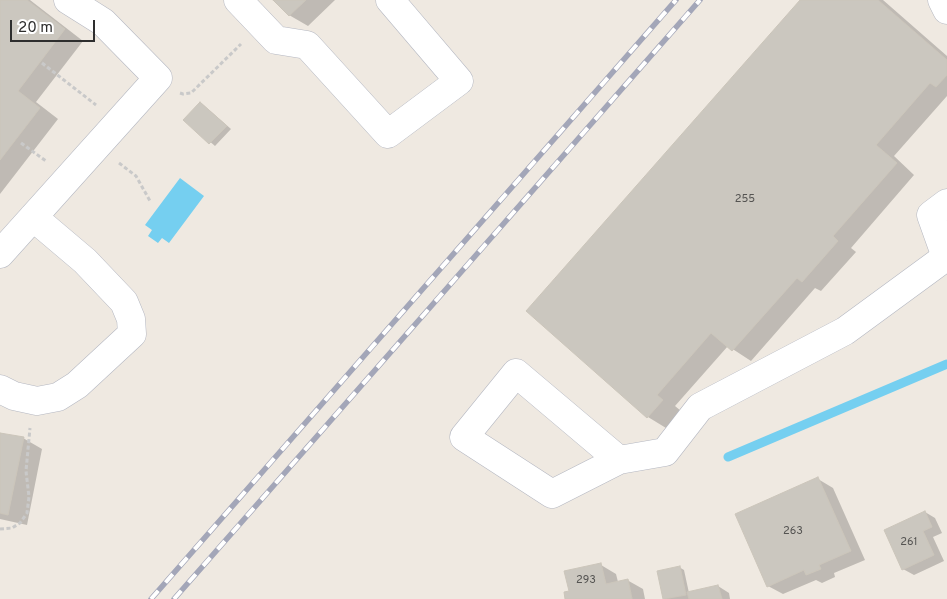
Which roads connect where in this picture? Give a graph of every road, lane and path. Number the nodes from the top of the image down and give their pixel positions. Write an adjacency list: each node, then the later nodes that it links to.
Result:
1 (68, 0): 8 (lane)
2 (238, 0): 6 (lane)
3 (390, 0): 6 (lane)
4 (942, 0): 5 (lane)
5 (947, 10)
6 (261, 25): 8 (path)
7 (42, 63): 9 (path)
8 (158, 78): 15 (lane)
9 (82, 94)
10 (21, 143): 11 (path)
11 (36, 153)
12 (136, 176): 13 (path)
13 (150, 202)
14 (947, 203): 17 (lane)
15 (34, 218): 16 (lane); 19 (lane)
16 (0, 254)
17 (947, 258): 20 (lane)
18 (0, 389): 19 (lane)
19 (34, 400): 21 (path)
20 (619, 460): 20 (lane)
21 (0, 529)

